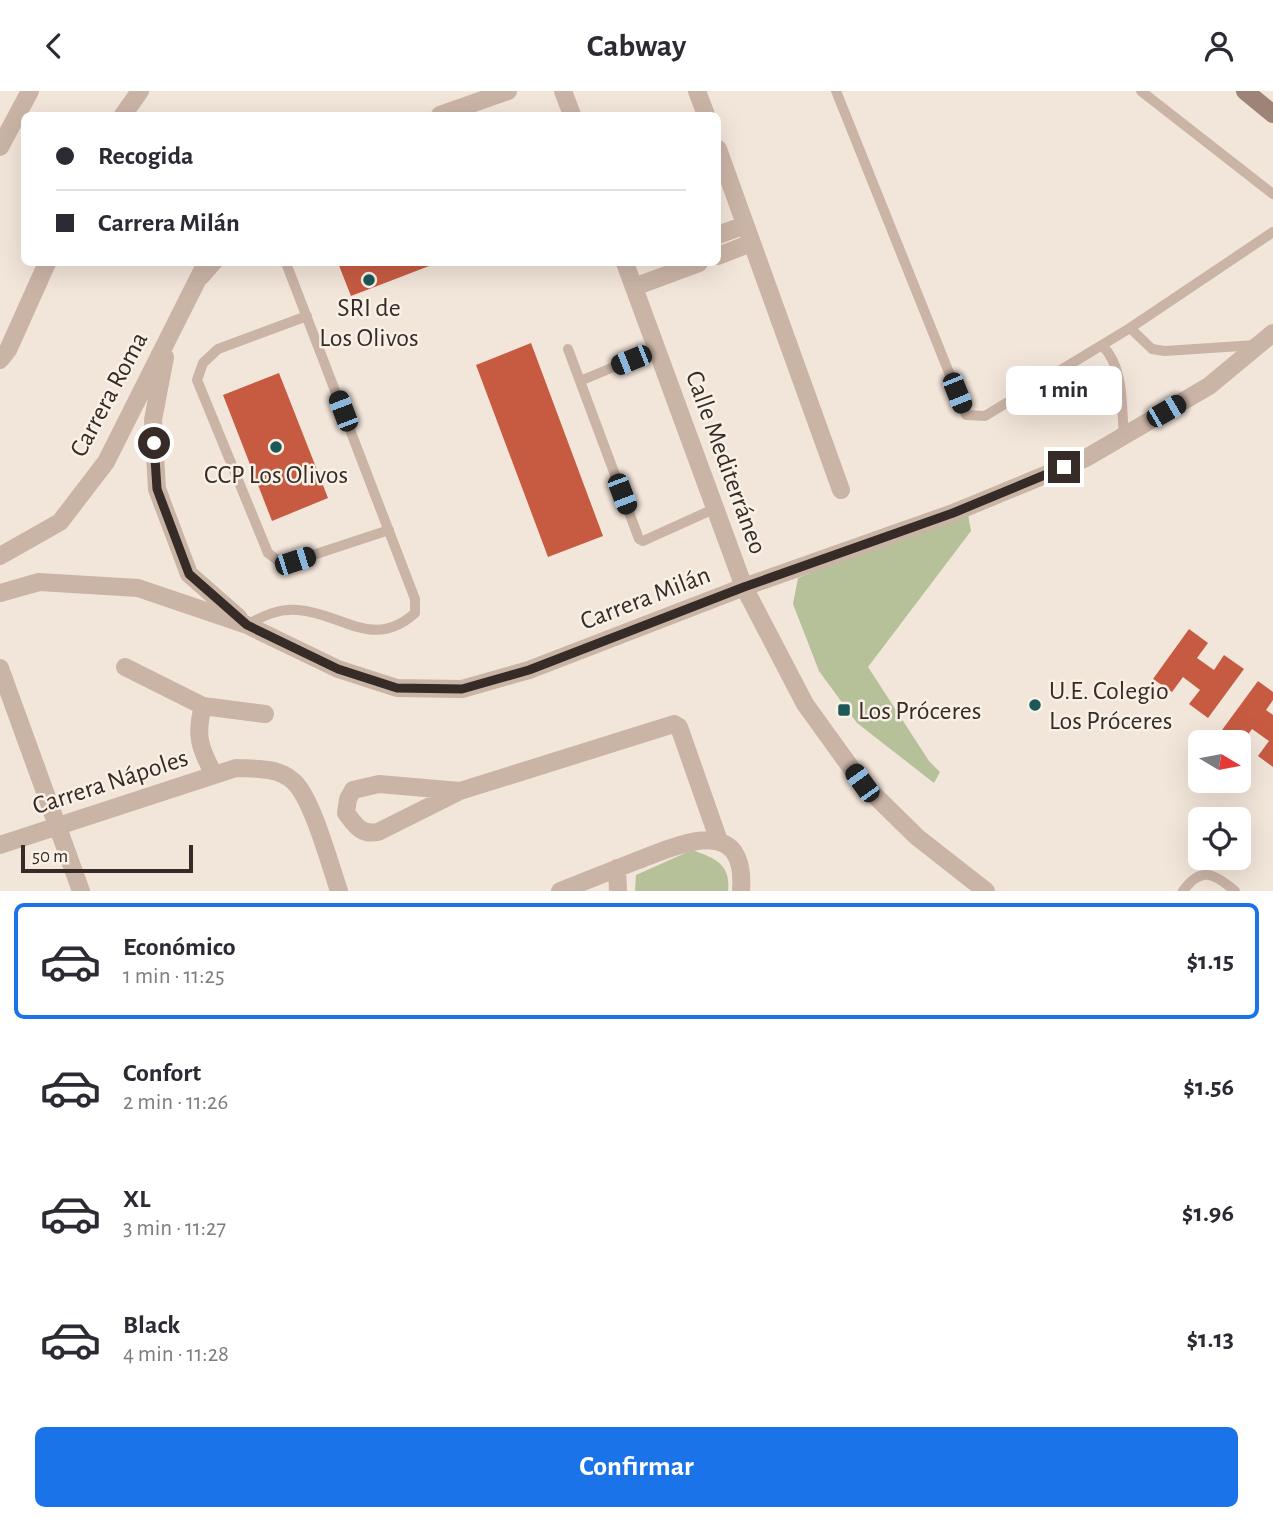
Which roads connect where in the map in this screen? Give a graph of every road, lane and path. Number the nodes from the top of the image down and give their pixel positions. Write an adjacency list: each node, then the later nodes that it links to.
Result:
1 (30, 91): 9 (street)
2 (140, 91): 10 (street)
3 (508, 91): 11 (street)
4 (563, 91): 12 (street)
5 (697, 91): 13 (street)
6 (836, 91): 36 (lane)
7 (1141, 91): 18 (lane)
8 (1245, 91): 14 (main road)
9 (22, 112)
10 (125, 112)
11 (448, 112)
12 (571, 112)
13 (705, 112)
14 (1273, 114)
15 (20, 118): 16 (street)
16 (0, 147)
17 (721, 157): 19 (street)
18 (1273, 194)
19 (745, 225): 21 (street); 22 (street)
20 (1273, 232): 33 (lane)
21 (721, 234)
22 (751, 243): 23 (street); 42 (street)
23 (721, 255)
24 (46, 266): 39 (street)
25 (204, 266): 31 (street, Carrera Roma)
26 (215, 266): 31 (lane)
27 (287, 266): 32 (lane)
28 (632, 266): 30 (street, Calle Mediterráneo)
29 (691, 266): 30 (street)
30 (634, 287): 38 (street, Calle Mediterráneo)
31 (191, 293): 34 (street, Carrera Roma)
32 (307, 316): 44 (lane); 44 (lane)
33 (1130, 327): 35 (lane); 36 (lane)
34 (170, 333): 45 (street, Carrera Roma); 48 (street)
35 (1266, 339): 41 (street, Carrera Milán)
36 (1102, 345): 41 (lane)
37 (568, 349): 40 (lane)
38 (657, 349): 40 (lane); 43 (street, Calle Mediterráneo)
39 (0, 360)
40 (580, 381): 43 (lane)
41 (1124, 436): 46 (street, Carrera Milán)
42 (841, 490)
43 (716, 508): 46 (street, Calle Mediterráneo)
44 (389, 530): 48 (lane)
45 (0, 556)
46 (744, 587): 48 (street, Carrera Milán); 64 (street, Calle Mediterráneo)
47 (0, 593): 48 (street, Carrera Milán)
48 (247, 625)
49 (125, 667): 51 (street)
50 (0, 668): 55 (street)
51 (203, 706): 52 (street); 53 (street)
52 (265, 713)
53 (214, 775): 55 (street, Carrera Nápoles); 60 (street, Carrera Nápoles)
54 (460, 791): 54 (street); 56 (street)
55 (57, 825): 57 (street, Carrera Nápoles); 59 (street)
56 (719, 841): 58 (street); 63 (street)
57 (0, 845)
58 (617, 868): 61 (street); 62 (street)
59 (81, 891)
60 (339, 891)
61 (560, 891)
62 (618, 891)
63 (741, 891)
64 (986, 891)
65 (1183, 891): 66 (lane)
66 (1235, 891)

